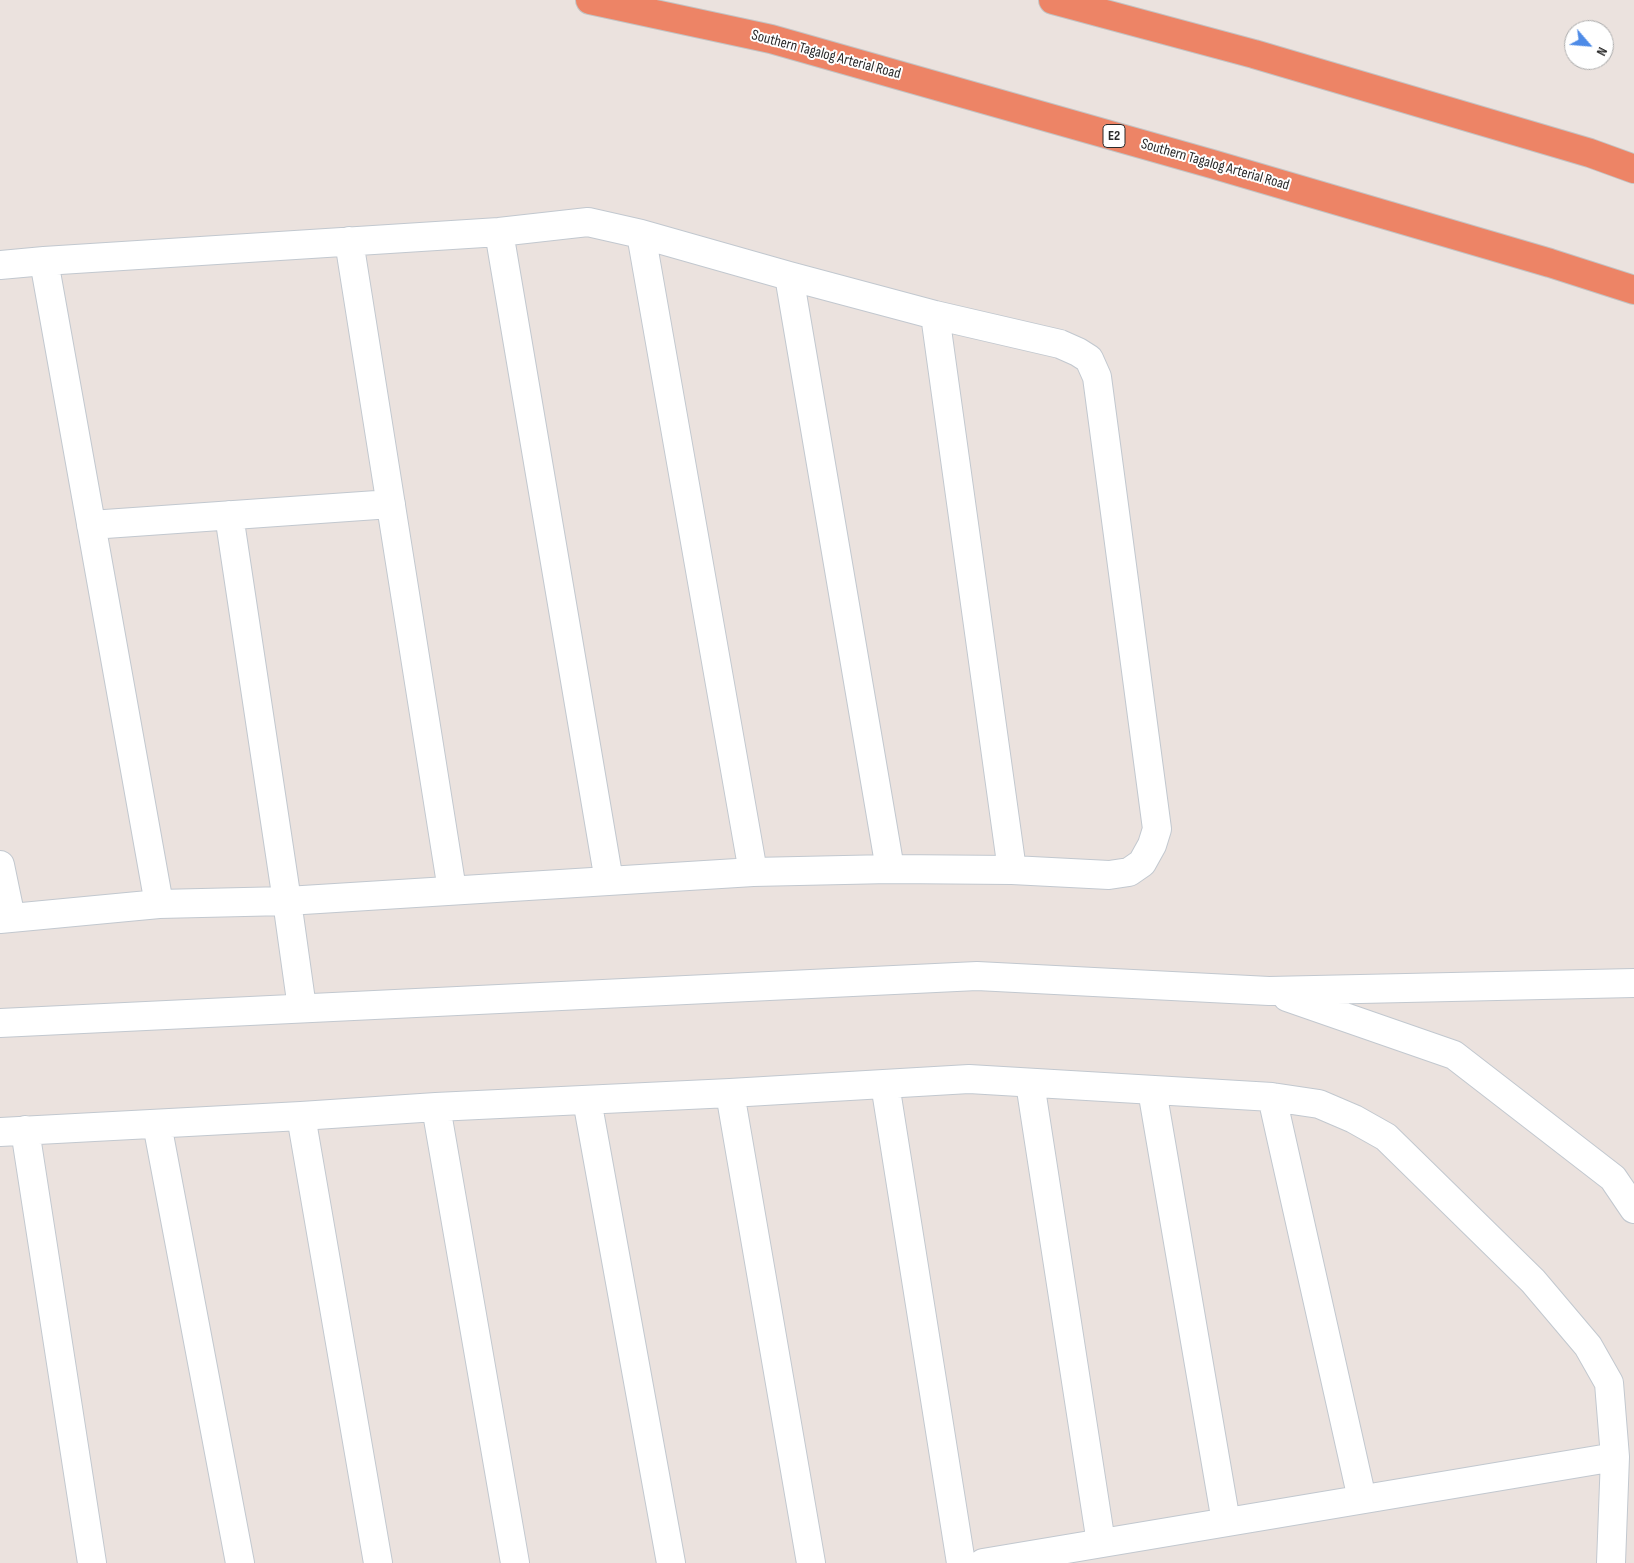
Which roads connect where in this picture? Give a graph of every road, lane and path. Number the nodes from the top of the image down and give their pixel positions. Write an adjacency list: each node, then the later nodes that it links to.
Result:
1 (590, 0): 10 (highway, Southern Tagalog Arterial Road / E2)
2 (1054, 0): 3 (highway)
3 (1634, 169)
4 (499, 232): 5 (street); 6 (street); 19 (street)
5 (641, 234): 9 (street); 18 (street)
6 (349, 241): 7 (street); 12 (street)
7 (44, 260): 8 (street); 14 (street)
8 (0, 264)
9 (789, 276): 11 (street); 16 (street)
10 (1634, 290)
11 (935, 315): 17 (street); 17 (street)
12 (391, 504): 13 (street); 20 (street)
13 (229, 516): 14 (street); 21 (street)
14 (91, 525): 22 (street)
15 (0, 865): 23 (street)
16 (890, 869): 17 (street); 18 (street)
17 (1012, 870)
18 (753, 872): 19 (street)
19 (609, 881): 20 (street)
20 (452, 890): 21 (street)
21 (287, 901): 22 (street); 26 (street)
22 (159, 904): 23 (street)
23 (5, 919)
24 (1634, 983): 25 (street)
25 (1269, 991): 26 (street); 38 (street)
26 (302, 1008): 27 (street)
27 (0, 1024)
28 (1030, 1082): 29 (street); 30 (street); 42 (street)
29 (885, 1084): 31 (street); 49 (street)
30 (1152, 1090): 32 (street); 41 (street)
31 (730, 1093): 33 (street); 48 (street)
32 (1272, 1097): 39 (street); 40 (street)
33 (587, 1100): 34 (street); 47 (street)
34 (436, 1107): 35 (street); 46 (street)
35 (301, 1116): 36 (street); 45 (street)
36 (157, 1124): 37 (street); 44 (street)
37 (13, 1131): 43 (street)
38 (1634, 1210)
39 (1615, 1457): 40 (street); 51 (street)
40 (1362, 1499): 41 (street)
41 (1226, 1522): 42 (street)
42 (1101, 1543): 50 (street)
43 (92, 1563)
44 (240, 1563)
45 (378, 1563)
46 (515, 1563)
47 (671, 1563)
48 (811, 1563)
49 (961, 1563)
50 (983, 1563)
51 (1611, 1563)

